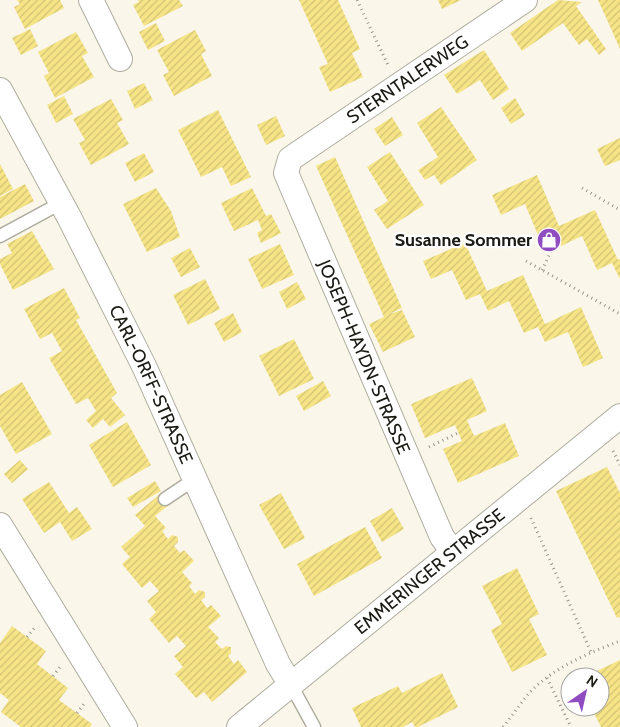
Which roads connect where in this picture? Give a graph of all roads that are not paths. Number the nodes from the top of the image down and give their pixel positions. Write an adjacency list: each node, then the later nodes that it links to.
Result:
1 (91, 0): 3 (street)
2 (525, 0): 5 (street, STERNTALERWEG)
3 (120, 59)
4 (0, 90): 6 (street, CARL-ORFF-STRASSE)
5 (290, 159): 12 (street, JOSEPH-HAYDN-STRASSE)
6 (62, 203): 7 (lane); 9 (street, CARL-ORFF-STRASSE)
7 (0, 236)
8 (620, 416): 12 (street, EMMERINGER STRASSE)
9 (195, 479): 10 (lane); 13 (street, CARL-ORFF-STRASSE)
10 (164, 499)
11 (0, 525): 14 (street)
12 (453, 552): 13 (street, EMMERINGER STRASSE)
13 (291, 685): 15 (street, EMMERINGER STRASSE); 16 (lane)
14 (125, 727)
15 (239, 727)
16 (314, 727)

